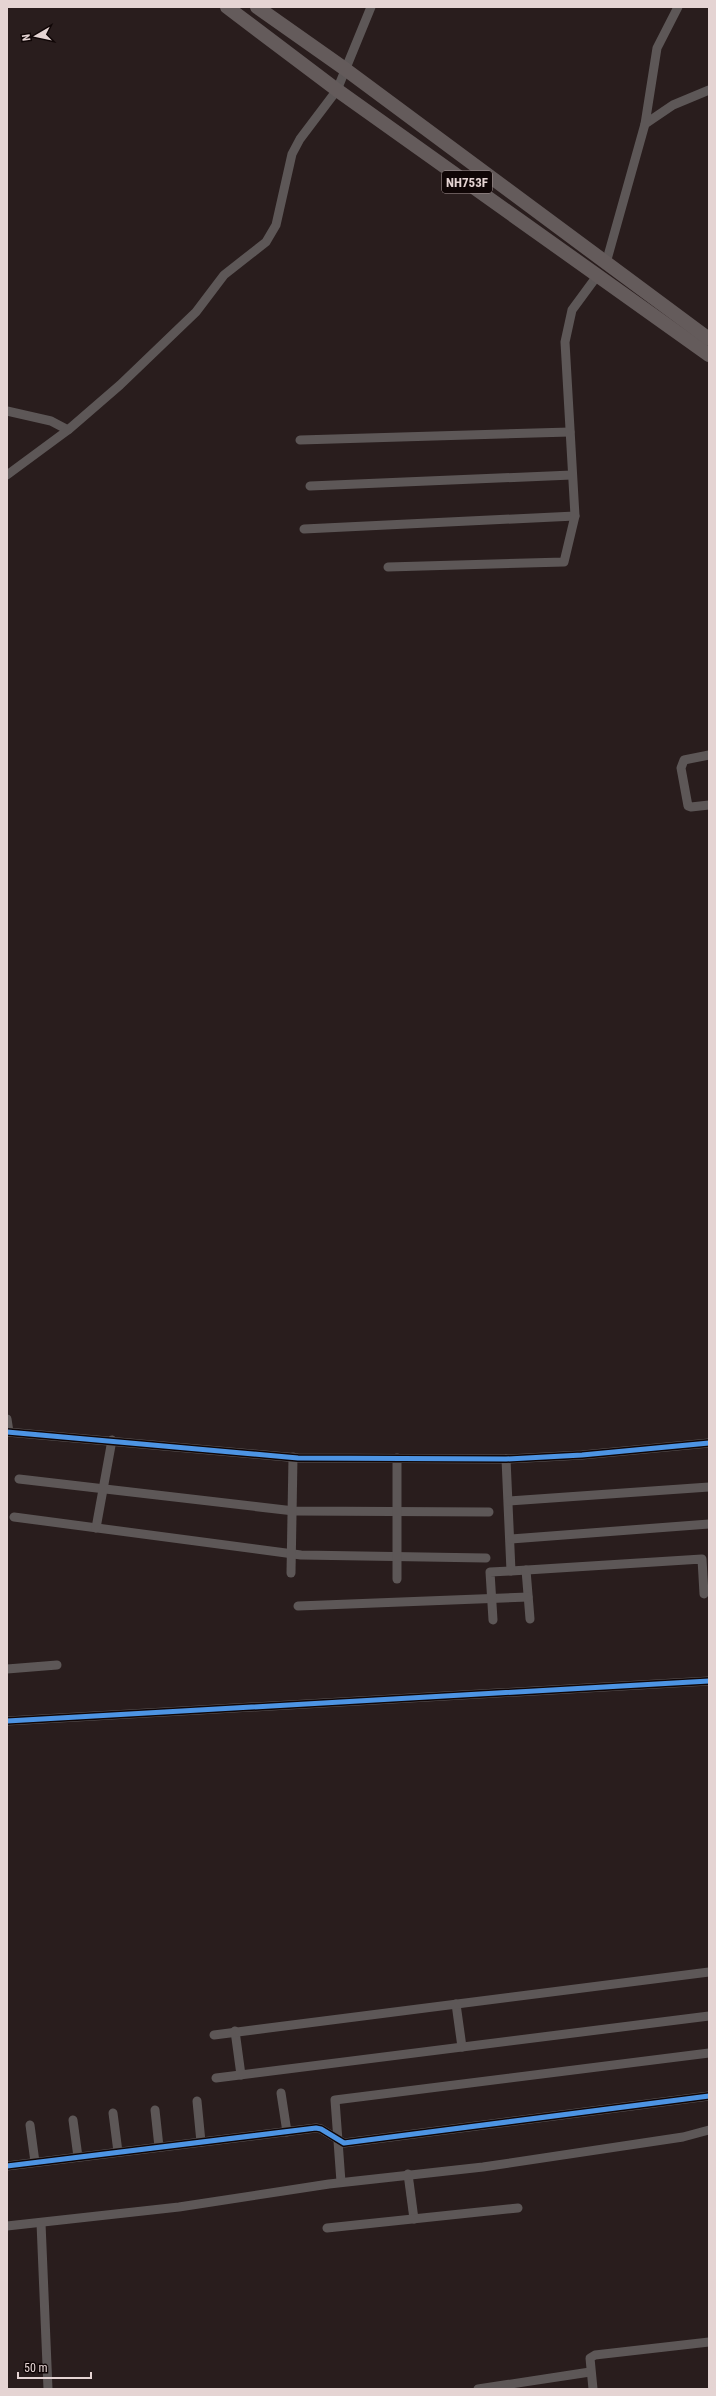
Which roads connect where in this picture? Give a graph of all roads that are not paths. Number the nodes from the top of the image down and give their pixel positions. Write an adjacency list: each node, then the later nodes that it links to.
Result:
1 (227, 7): 6 (highway, NH753F)
2 (257, 7): 5 (highway, NH753F)
3 (370, 7): 5 (street)
4 (678, 7): 8 (street)
5 (345, 69): 6 (street); 9 (highway, NH753F)
6 (337, 90): 10 (highway, NH753F); 14 (street)
7 (709, 90): 8 (street)
8 (645, 124): 9 (street)
9 (606, 263): 11 (highway, NH753F)
10 (597, 276): 12 (highway, NH753F); 15 (street)
11 (709, 339)
12 (709, 355)
13 (7, 411): 14 (street)
14 (68, 430): 18 (street)
15 (570, 432): 16 (street); 17 (street)
16 (300, 440)
17 (572, 475): 19 (street); 20 (street)
18 (7, 476)
19 (310, 486)
20 (574, 516): 21 (street); 22 (street)
21 (304, 529)
22 (388, 567)
23 (709, 755): 24 (street)
24 (709, 805)
25 (7, 1419): 26 (street)
26 (8, 1432): 27 (street)
27 (112, 1440): 29 (street); 34 (street)
28 (709, 1442): 31 (street)
29 (293, 1457): 30 (street); 36 (street)
30 (397, 1458): 31 (street); 38 (street)
31 (506, 1459): 35 (street)
32 (19, 1479): 34 (street)
33 (709, 1487): 35 (street)
34 (103, 1489): 36 (street); 41 (street)
35 (509, 1501): 42 (street)
36 (292, 1511): 38 (street); 43 (street)
37 (489, 1512): 38 (street)
38 (397, 1513): 44 (street)
39 (14, 1517): 41 (street)
40 (709, 1524): 42 (street)
41 (96, 1528): 43 (street)
42 (511, 1539): 47 (street)
43 (291, 1554): 44 (street); 48 (street)
44 (397, 1557): 45 (street); 49 (street)
45 (486, 1558)
46 (526, 1570): 47 (street); 50 (street); 51 (street)
47 (511, 1571): 52 (street)
48 (291, 1573)
49 (396, 1580)
50 (704, 1594)
51 (528, 1597): 52 (street); 54 (street)
52 (491, 1599): 53 (street); 55 (street)
53 (298, 1606)
54 (530, 1619)
55 (493, 1620)
56 (57, 1665): 57 (street)
57 (7, 1669)
58 (709, 1681): 59 (street)
59 (7, 1721)
60 (709, 1972): 61 (street)
61 (456, 2004): 63 (street); 65 (street)
62 (709, 2016): 65 (street)
63 (235, 2031): 64 (street); 67 (street)
64 (214, 2034)
65 (462, 2047): 67 (street)
66 (709, 2053): 78 (street)
67 (241, 2075): 68 (street)
68 (216, 2078)
69 (281, 2093): 77 (street)
70 (709, 2096): 78 (street)
71 (197, 2101): 79 (street)
72 (155, 2110): 80 (street)
73 (113, 2114): 81 (street)
74 (73, 2120): 82 (street)
75 (30, 2125): 83 (street)
76 (709, 2130): 85 (street)
77 (287, 2132): 78 (street); 79 (street)
78 (339, 2141): 86 (street)
79 (201, 2142): 80 (street)
80 (159, 2147): 81 (street)
81 (118, 2152): 82 (street)
82 (78, 2157): 83 (street)
83 (35, 2162): 84 (street)
84 (7, 2166)
85 (408, 2174): 86 (street); 88 (street)
86 (341, 2182): 89 (street)
87 (518, 2208): 88 (street)
88 (414, 2219): 91 (street)
89 (41, 2223): 90 (street); 94 (street)
90 (7, 2226)
91 (327, 2228)
92 (709, 2342): 93 (street)
93 (590, 2372): 95 (street); 96 (street)
94 (48, 2389)
95 (478, 2389)
96 (593, 2389)

